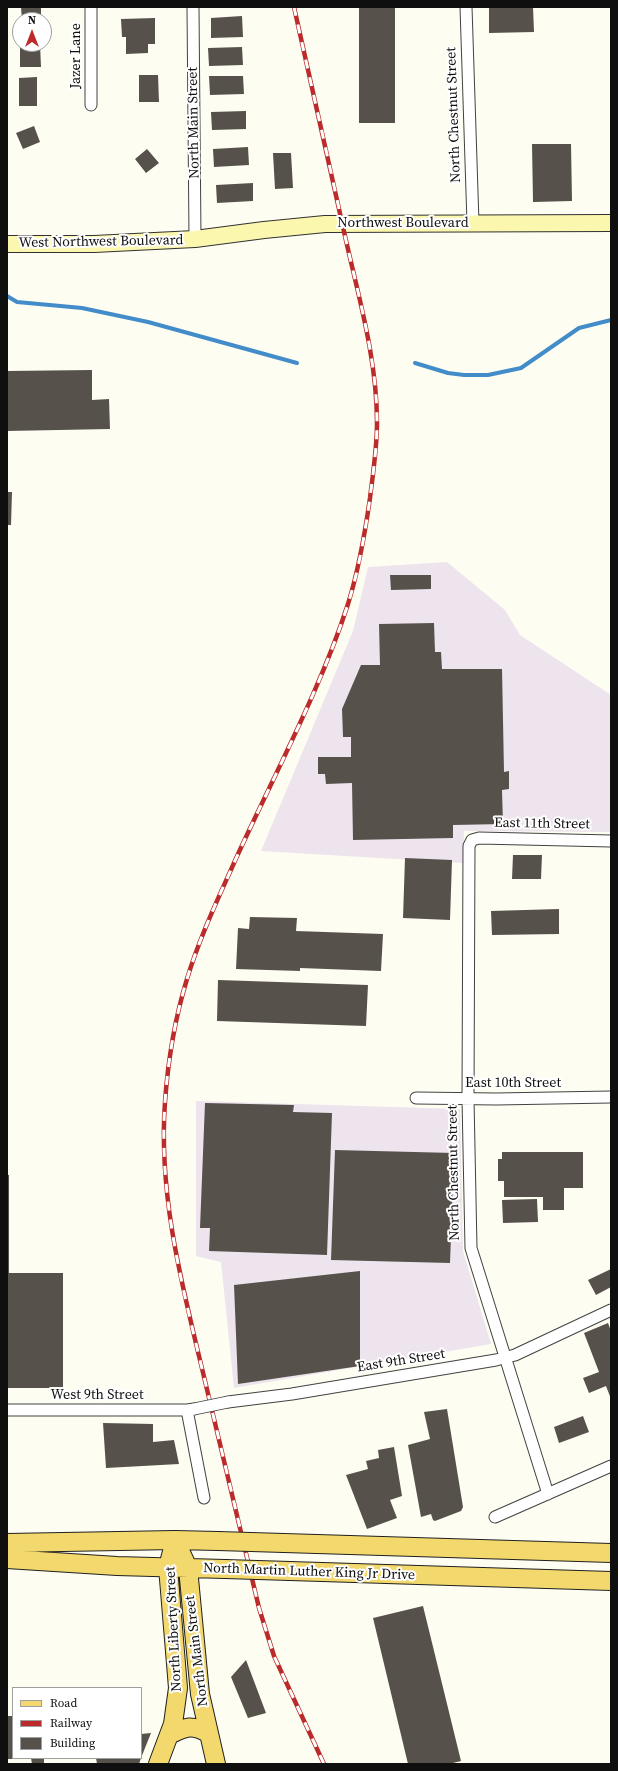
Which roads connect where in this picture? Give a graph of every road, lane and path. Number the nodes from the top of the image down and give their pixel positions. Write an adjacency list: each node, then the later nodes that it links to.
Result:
1 (91, 7): 4 (street, Jazer Lane)
2 (192, 7): 7 (street, North Main Street)
3 (466, 7): 5 (street, North Chestnut Street)
4 (91, 105)
5 (472, 223): 6 (main road, Northwest Boulevard); 7 (main road, Northwest Boulevard)
6 (611, 223)
7 (195, 239): 8 (main road, West Northwest Boulevard)
8 (7, 244)
9 (472, 840): 10 (street, East 11th Street); 13 (street, North Chestnut Street)
10 (611, 841)
11 (611, 1097): 13 (street, East 10th Street)
12 (416, 1098): 13 (street, East 10th Street)
13 (468, 1099): 15 (street, North Chestnut Street)
14 (611, 1310): 15 (street, East 9th Street)
15 (506, 1358): 16 (street, East 9th Street, bridge); 19 (street, North Chestnut Street)
16 (191, 1409): 17 (street, West 9th Street); 20 (street)
17 (7, 1410)
18 (611, 1466): 19 (street)
19 (548, 1494): 21 (street)
20 (204, 1498)
21 (495, 1517)
22 (175, 1540): 23 (main road, North Martin Luther King Jr Drive); 24 (main road, North Martin Luther King Jr Drive, bridge); 26 (main road, North Liberty Street); 27 (main road, North Main Street)
23 (7, 1543)
24 (611, 1553)
25 (7, 1559): 26 (main road, North Martin Luther King Jr Drive)
26 (168, 1567): 27 (main road, North Martin Luther King Jr Drive); 30 (main road, North Liberty Street)
27 (188, 1568): 28 (main road, North Martin Luther King Jr Drive, bridge); 29 (main road, North Main Street)
28 (611, 1581)
29 (208, 1733): 30 (main road); 32 (main road, North Main Street)
30 (169, 1735): 31 (main road, North Liberty Street)
31 (158, 1764)
32 (216, 1764)

